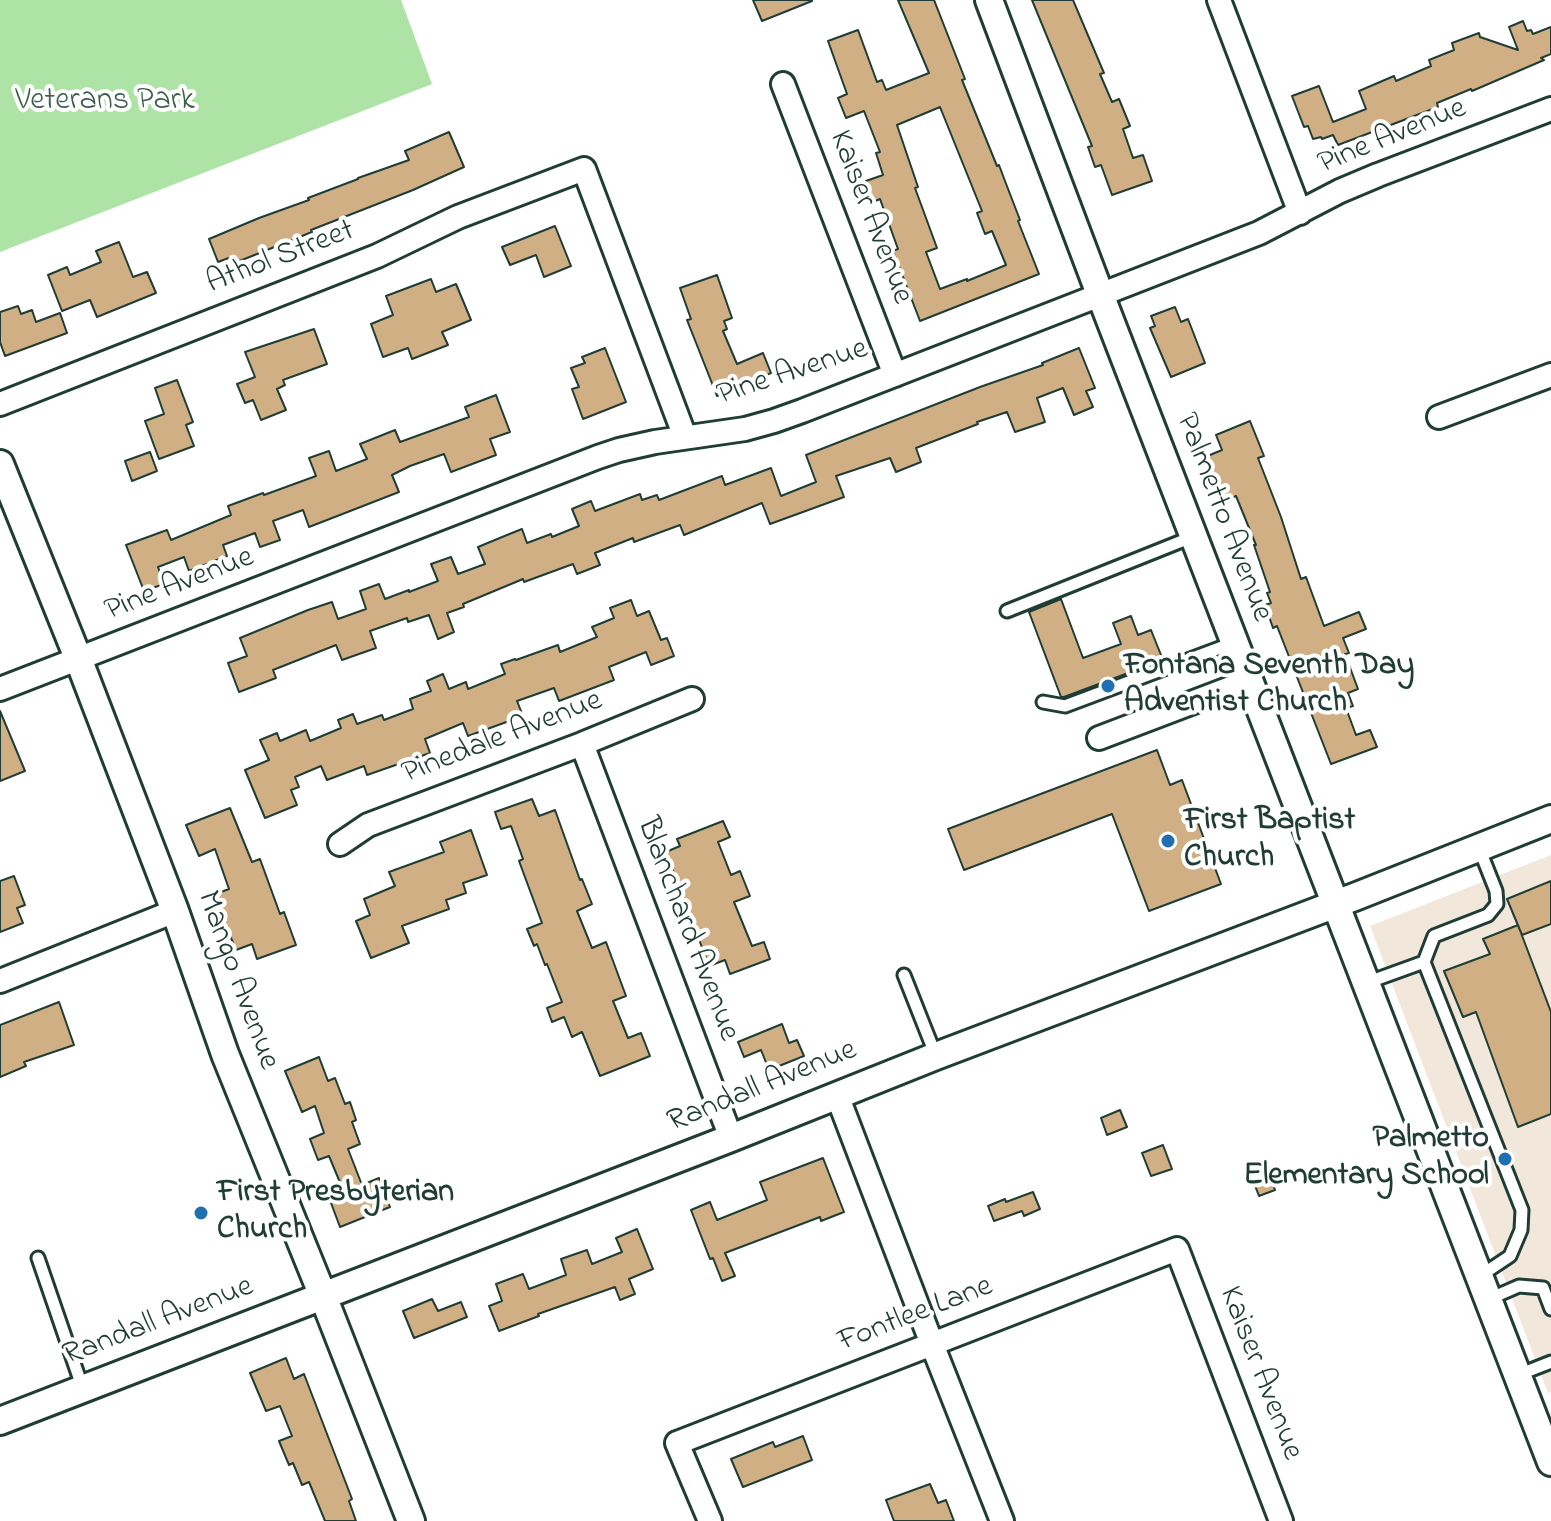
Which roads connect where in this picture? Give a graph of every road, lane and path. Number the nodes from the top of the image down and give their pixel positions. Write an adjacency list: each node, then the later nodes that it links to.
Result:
1 (989, 0): 6 (street, Palmetto Avenue)
2 (1219, 0): 5 (street)
3 (783, 84): 7 (street, Kaiser Avenue)
4 (1551, 109): 5 (street, Pine Avenue)
5 (1300, 213): 6 (street, Pine Avenue)
6 (1100, 294): 7 (street, Pine Avenue); 13 (street, Palmetto Avenue)
7 (895, 375): 11 (street, Pine Avenue)
8 (1551, 375): 10 (street)
9 (0, 404): 11 (street, Athol Street)
10 (1439, 417)
11 (685, 437): 16 (street, Pine Avenue)
12 (0, 464): 16 (street, Mango Avenue)
13 (1193, 537): 14 (lane); 15 (street, Palmetto Avenue)
14 (1007, 611)
15 (1234, 643): 17 (street, Palmetto Avenue); 20 (lane)
16 (78, 658): 18 (street, Pine Avenue); 27 (street, Mango Avenue)
17 (1249, 681): 21 (street); 26 (street, Palmetto Avenue)
18 (0, 689)
19 (692, 699): 22 (street, Pinedale Avenue)
20 (1043, 702)
21 (1099, 738)
22 (582, 744): 24 (street, Pinedale Avenue); 34 (street, Blanchard Avenue)
23 (1551, 819): 25 (street, Randall Avenue)
24 (340, 844)
25 (1479, 847): 26 (street, Randall Avenue); 28 (lane)
26 (1335, 904): 31 (street, Palmetto Avenue); 32 (street, Randall Avenue)
27 (175, 911): 30 (street); 38 (street, Mango Avenue)
28 (1424, 962): 31 (lane); 37 (lane)
29 (904, 975): 32 (lane)
30 (0, 981)
31 (1366, 983): 37 (street, Palmetto Avenue)
32 (936, 1056): 33 (street, Randall Avenue)
33 (837, 1095): 34 (street, Randall Avenue); 40 (street)
34 (731, 1138): 38 (street, Randall Avenue)
35 (1177, 1249): 40 (street, Fontlee Lane); 49 (street, Kaiser Avenue)
36 (38, 1258): 43 (lane)
37 (1484, 1288): 39 (lane); 42 (street, Palmetto Avenue)
38 (323, 1296): 43 (street, Randall Avenue); 46 (street, Mango Avenue)
39 (1551, 1309)
40 (932, 1344): 47 (street, Fontlee Lane); 48 (street)
41 (1551, 1362): 42 (lane)
42 (1518, 1375): 45 (street, Palmetto Avenue)
43 (83, 1389): 44 (street, Randall Avenue)
44 (0, 1421)
45 (1551, 1462)
46 (411, 1521)
47 (710, 1521)
48 (1002, 1521)
49 (1281, 1521)

